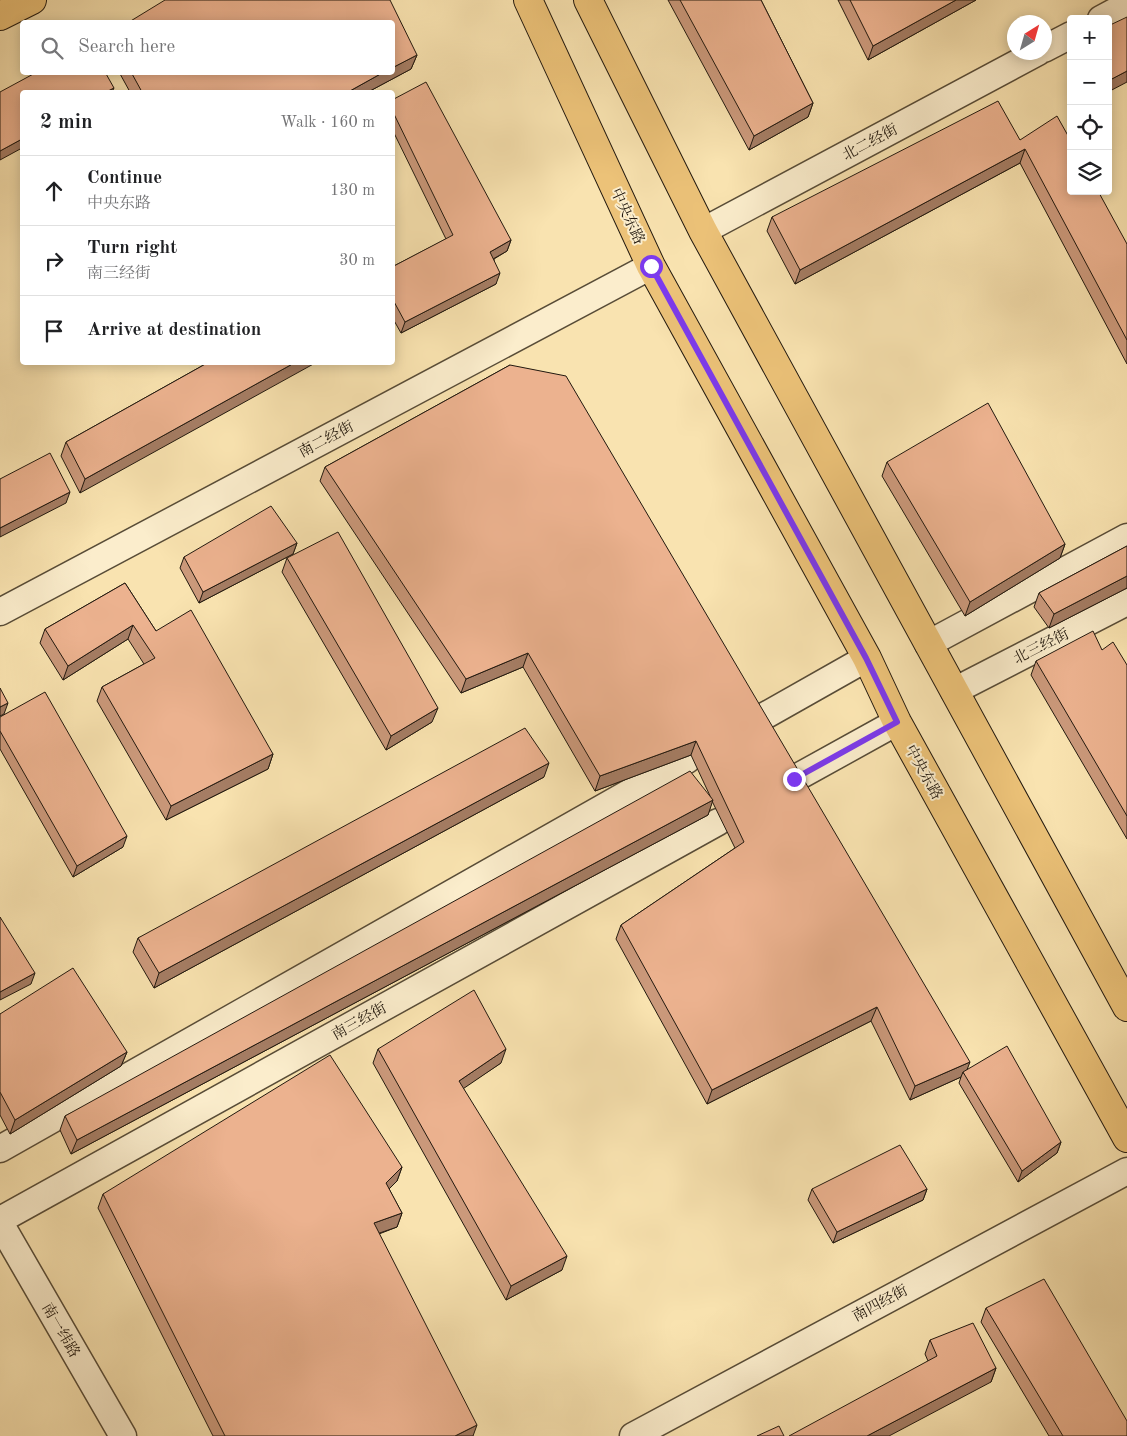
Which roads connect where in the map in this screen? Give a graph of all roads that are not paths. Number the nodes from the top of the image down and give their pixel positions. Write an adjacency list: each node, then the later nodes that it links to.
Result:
1 (32, 0): 6 (main road)
2 (528, 0): 11 (main road, 中央东路)
3 (588, 0): 10 (main road)
4 (1127, 5): 5 (street)
5 (1108, 15)
6 (0, 16)
7 (1067, 37): 8 (street)
8 (1052, 45)
9 (1023, 60): 10 (street, 北二经街)
10 (703, 231): 15 (main road)
11 (651, 266): 14 (street, 南二经街); 16 (main road, 中央东路)
12 (1127, 537): 15 (street)
13 (1127, 602): 17 (street, 北三经街)
14 (0, 612)
15 (928, 644): 17 (main road)
16 (866, 658): 18 (street); 19 (main road, 中央东路)
17 (954, 691): 23 (main road)
18 (759, 719)
19 (897, 722): 21 (street); 24 (main road, 中央东路)
20 (687, 760): 25 (street)
21 (794, 779)
22 (718, 822): 27 (street, 南三经街)
23 (1127, 1007)
24 (1127, 1138)
25 (0, 1149)
26 (1127, 1171): 29 (street, 南四经街)
27 (0, 1222): 28 (street, 南一纬路)
28 (123, 1436)
29 (633, 1436)

